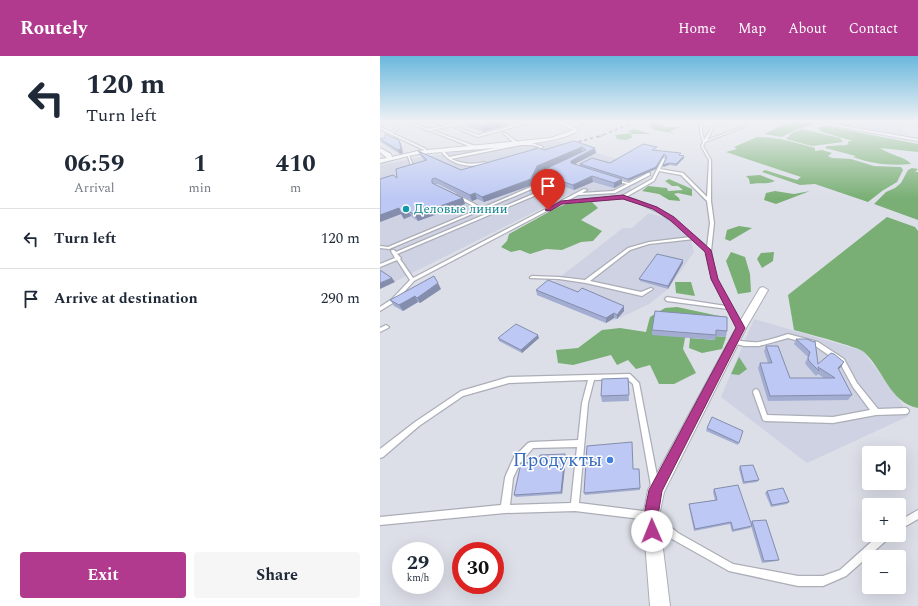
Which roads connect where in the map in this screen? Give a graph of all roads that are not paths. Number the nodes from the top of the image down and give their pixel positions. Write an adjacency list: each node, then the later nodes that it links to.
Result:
1 (419, 147): 9 (lane)
2 (474, 147): 7 (street)
3 (507, 147): 12 (lane)
4 (541, 147): 8 (lane)
5 (702, 147): 28 (lane)
6 (380, 150): 11 (street)
7 (442, 151): 9 (street); 12 (lane)
8 (528, 152)
9 (425, 153): 10 (street)
10 (408, 155): 11 (street); 16 (lane)
11 (390, 158): 14 (street)
12 (450, 158): 15 (lane)
13 (664, 160): 18 (lane)
14 (380, 161)
15 (486, 163)
16 (412, 165)
17 (553, 168): 22 (lane)
18 (658, 170): 27 (lane); 28 (lane)
19 (649, 174): 21 (lane)
20 (609, 178): 21 (lane)
21 (630, 184): 25 (lane)
22 (534, 187): 30 (lane); 35 (lane)
23 (585, 190): 26 (lane)
24 (449, 192): 30 (lane)
25 (614, 192): 26 (lane); 27 (lane)
26 (577, 194): 29 (lane)
27 (623, 197): 29 (lane); 31 (lane)
28 (709, 202): 34 (lane)
29 (561, 203): 39 (lane)
30 (482, 209): 33 (lane)
31 (695, 238): 34 (lane); 40 (lane)
32 (380, 247): 33 (lane)
33 (388, 248): 35 (lane)
34 (709, 251): 44 (lane)
35 (396, 253): 36 (lane)
36 (399, 258): 37 (lane); 39 (lane)
37 (380, 266)
38 (532, 277): 40 (lane)
39 (412, 280): 45 (lane)
40 (586, 282): 41 (lane)
41 (651, 289)
42 (763, 290): 47 (street)
43 (667, 299): 44 (lane)
44 (730, 308): 47 (lane)
45 (380, 309)
46 (386, 327): 48 (lane)
47 (741, 328): 49 (street)
48 (380, 330)
49 (735, 342): 53 (lane); 56 (street)
50 (592, 377): 54 (lane); 55 (lane); 56 (lane)
51 (756, 392): 53 (lane)
52 (906, 411): 53 (lane)
53 (876, 412)
54 (581, 443): 57 (lane); 58 (lane)
55 (380, 454)
56 (656, 490): 60 (street)
57 (575, 507): 58 (lane); 60 (lane)
58 (505, 509): 61 (lane)
59 (918, 514): 62 (lane)
60 (651, 516): 63 (lane); 64 (street)
61 (380, 521)
62 (906, 522)
63 (878, 542)
64 (660, 606)

